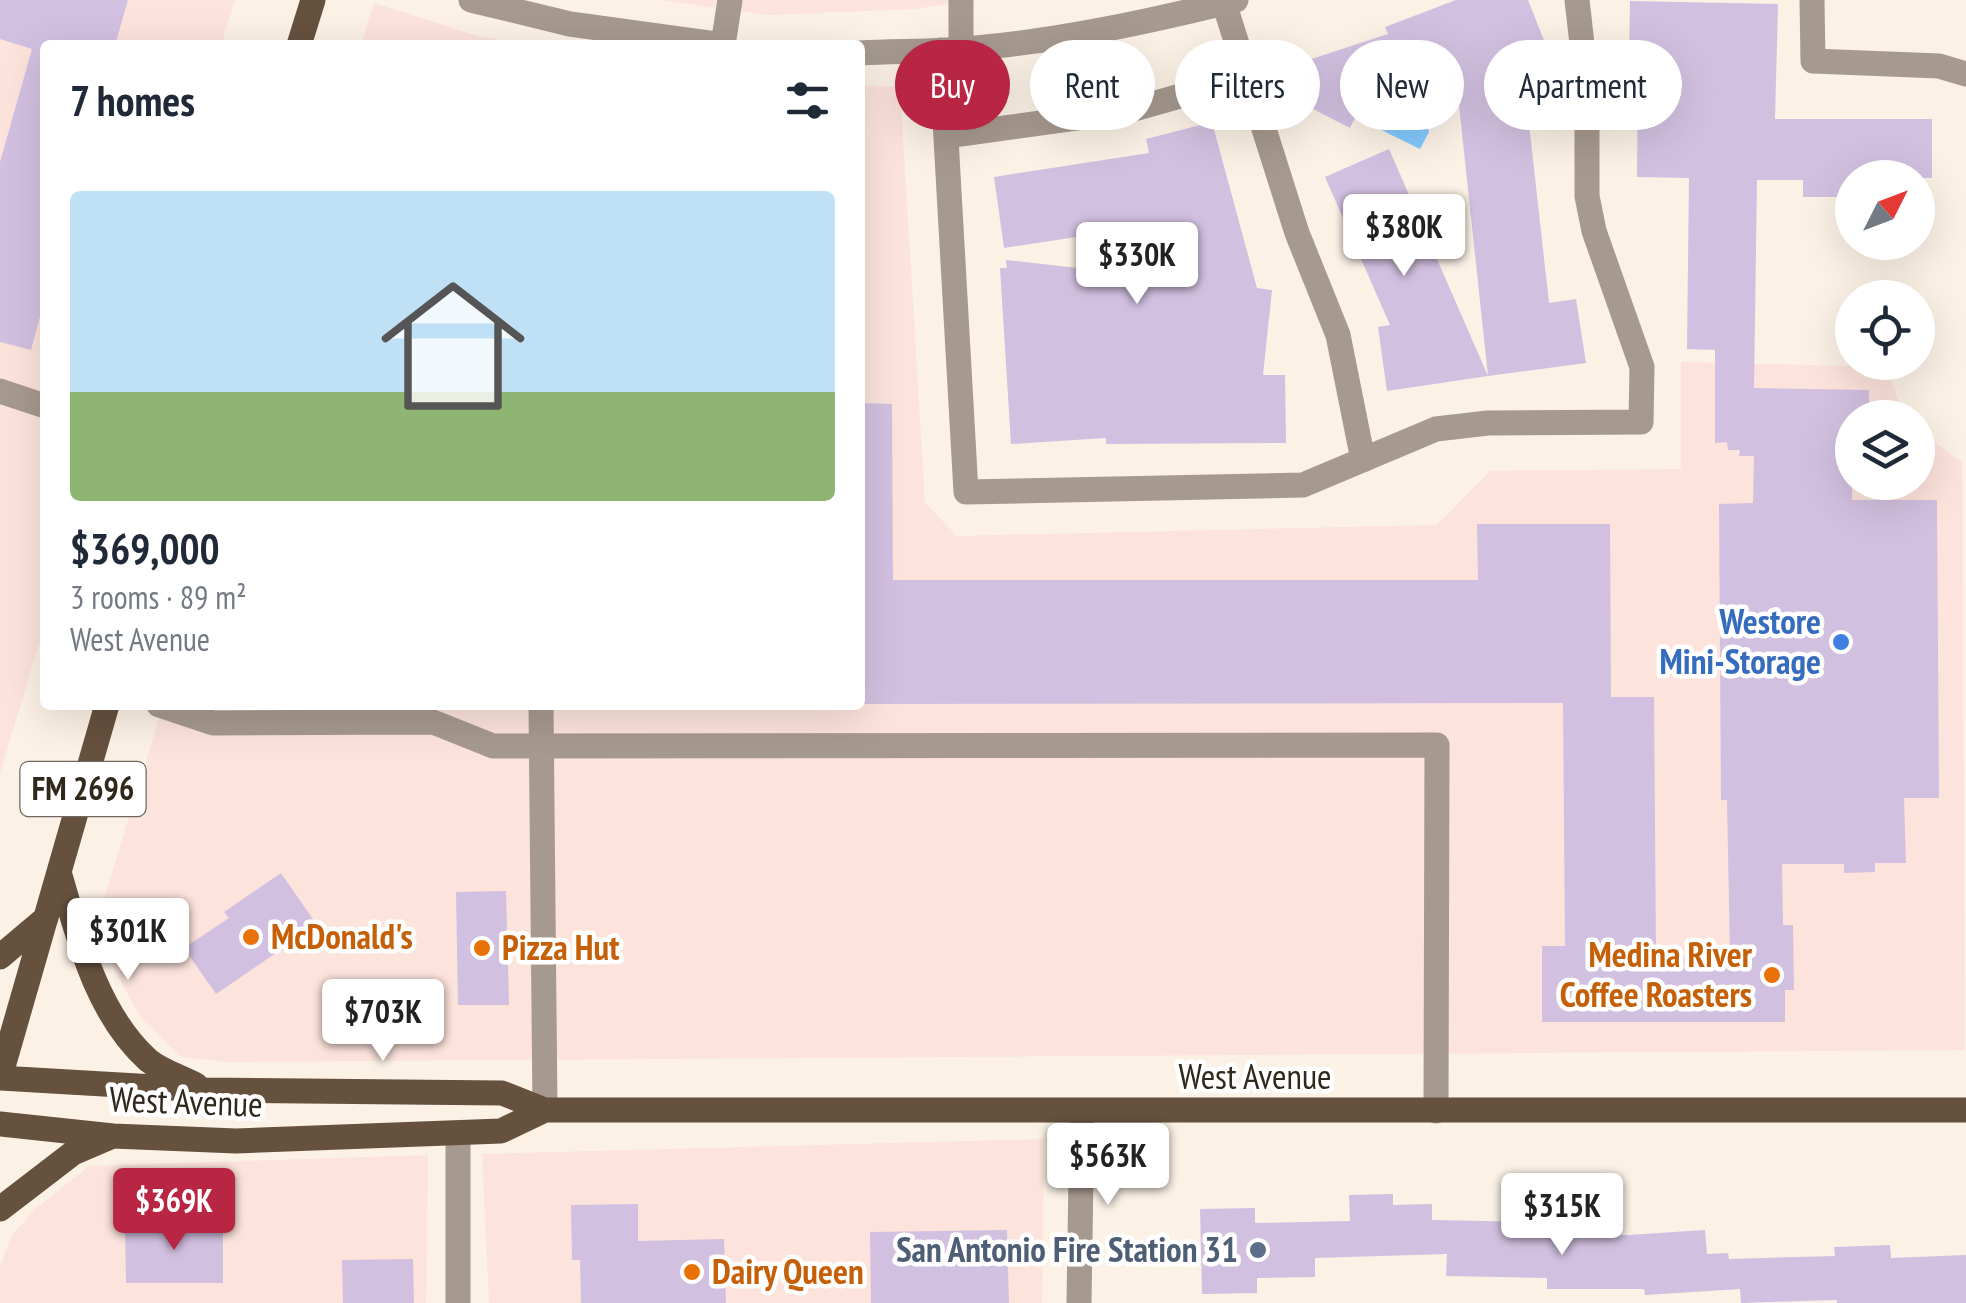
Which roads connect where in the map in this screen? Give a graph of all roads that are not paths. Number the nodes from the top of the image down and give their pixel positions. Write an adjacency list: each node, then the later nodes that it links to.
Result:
1 (312, 0): 8 (main road)
2 (471, 0): 9 (street)
3 (730, 0): 10 (street)
4 (961, 0): 11 (street)
5 (1577, 0): 23 (street)
6 (1812, 0): 16 (street)
7 (1230, 2): 12 (street); 13 (street)
8 (300, 40)
9 (687, 40)
10 (724, 40)
11 (953, 40)
12 (1239, 40)
13 (1010, 41)
14 (895, 51): 15 (street)
15 (865, 53)
16 (1966, 74)
17 (1175, 98): 20 (street)
18 (946, 130): 20 (street)
19 (1265, 130): 23 (street)
20 (946, 136): 23 (street)
21 (0, 391): 22 (street)
22 (40, 404)
23 (1363, 460)
24 (106, 710): 28 (main road, FM 2696)
25 (173, 710): 27 (street)
26 (541, 710): 27 (street)
27 (541, 745): 33 (street); 36 (street)
28 (59, 872): 29 (main road, FM 2696); 32 (main road)
29 (46, 918): 30 (main road); 31 (main road, FM 2696)
30 (0, 956)
31 (0, 1077): 32 (main road, West Avenue)
32 (206, 1090): 33 (main road, West Avenue)
33 (545, 1110): 35 (main road, West Avenue); 38 (main road, West Avenue)
34 (1966, 1110): 36 (main road, West Avenue)
35 (1082, 1112): 36 (main road, West Avenue); 42 (street)
36 (1436, 1112)
37 (0, 1124): 39 (main road, West Avenue)
38 (458, 1133): 39 (main road, West Avenue); 41 (street)
39 (113, 1136): 40 (main road)
40 (0, 1209)
41 (458, 1303)
42 (1079, 1303)

